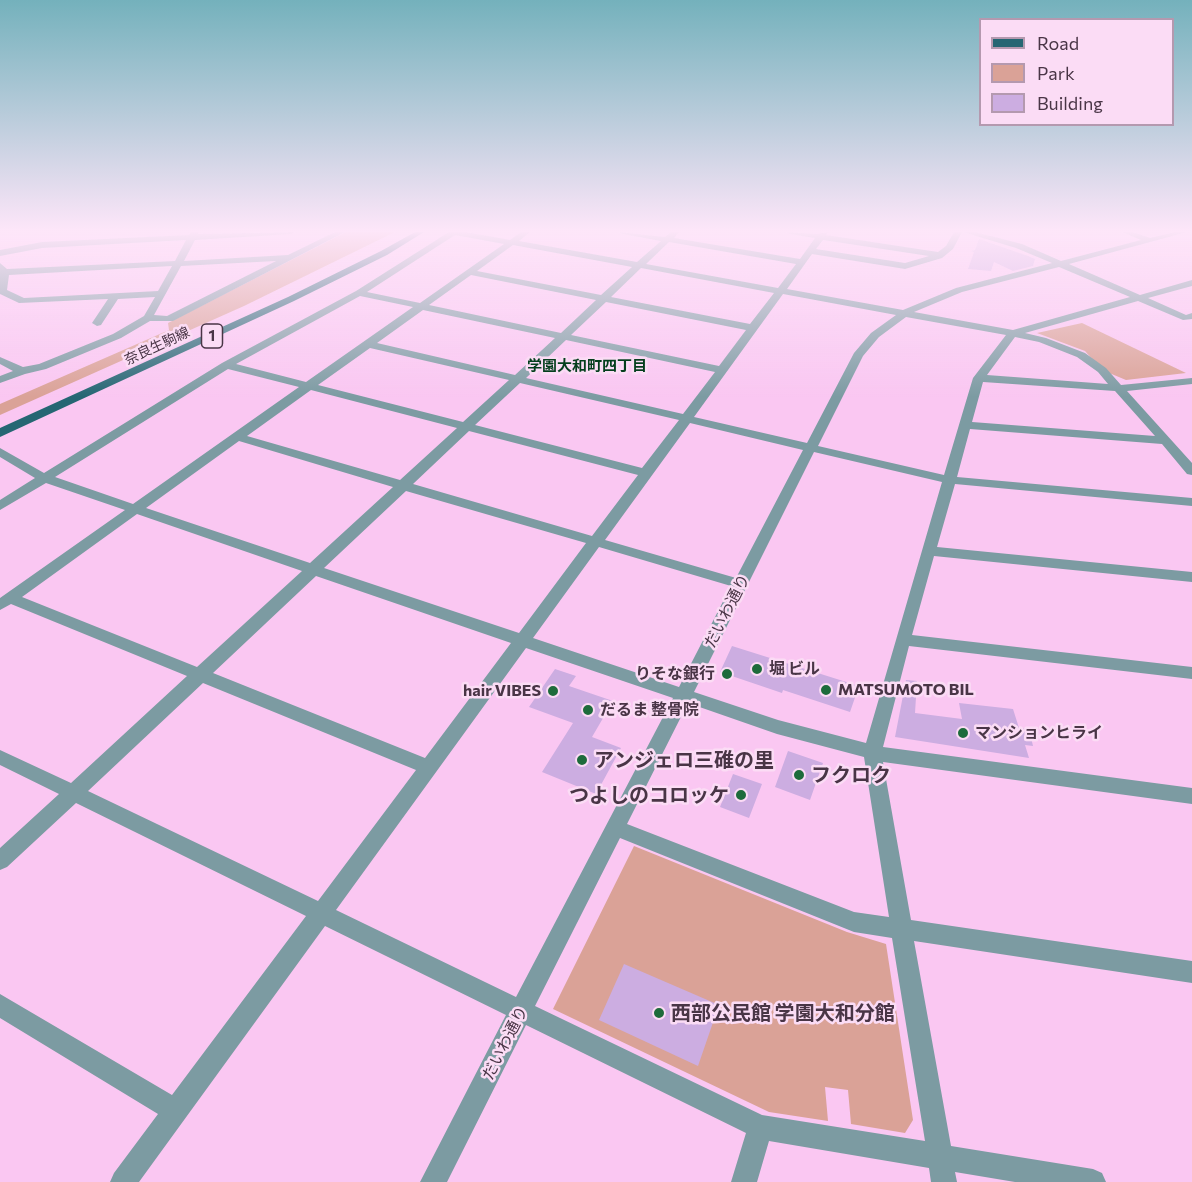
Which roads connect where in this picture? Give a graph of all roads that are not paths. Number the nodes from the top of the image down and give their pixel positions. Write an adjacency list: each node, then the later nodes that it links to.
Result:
1 (2, 287): 18 (street)
2 (165, 287): 17 (street)
3 (232, 287): 23 (street)
4 (297, 287): 41 (main road, 奈良生駒線 / 1)
5 (315, 287): 44 (main road, 奈良生駒線 / 1)
6 (368, 287): 16 (street)
7 (448, 287): 21 (street)
8 (544, 287): 20 (street)
9 (616, 287): 20 (street)
10 (760, 287): 15 (street)
11 (784, 287): 15 (street)
12 (970, 287): 22 (street, だいわ通り)
13 (1114, 287): 19 (street)
14 (1177, 287): 19 (street)
15 (781, 291): 22 (street); 26 (street)
16 (359, 293): 21 (street); 31 (street)
17 (161, 294): 18 (street); 23 (street)
18 (115, 297): 25 (street)
19 (1139, 298): 24 (street); 27 (street)
20 (603, 299): 26 (street); 28 (street)
21 (422, 306): 28 (street); 29 (street)
22 (904, 313): 27 (street); 47 (street, だいわ通り)
23 (148, 318): 33 (street)
24 (1188, 321)
25 (97, 323)
26 (753, 328): 32 (street)
27 (1013, 333): 34 (street); 39 (street)
28 (563, 336): 32 (street); 35 (street)
29 (368, 344): 35 (street); 38 (street)
30 (0, 360): 33 (street)
31 (226, 365): 38 (street); 51 (street)
32 (722, 370): 40 (street)
33 (22, 371): 36 (street)
34 (979, 378): 39 (street); 42 (street)
35 (517, 379): 40 (street); 43 (street)
36 (0, 380)
37 (1192, 381): 39 (street)
38 (309, 386): 43 (street); 45 (street)
39 (1120, 388): 46 (street)
40 (686, 418): 47 (street); 50 (street)
41 (0, 422)
42 (965, 425): 46 (street); 52 (street)
43 (466, 427): 50 (street); 53 (street)
44 (0, 433)
45 (237, 437): 53 (street); 56 (street)
46 (1166, 441): 49 (street)
47 (812, 448): 52 (street); 61 (street, だいわ通り)
48 (0, 452): 51 (street)
49 (1192, 471)
50 (646, 473): 57 (street)
51 (44, 478): 55 (street); 56 (street)
52 (949, 480): 54 (street); 58 (street)
53 (403, 486): 57 (street); 59 (street)
54 (1192, 502)
55 (0, 506)
56 (135, 509): 59 (street); 62 (street)
57 (595, 542): 61 (street); 63 (street)
58 (928, 550): 60 (street); 64 (street)
59 (313, 569): 63 (street); 66 (street)
60 (1192, 577)
61 (741, 584): 67 (street, だいわ通り)
62 (5, 602): 66 (street)
63 (523, 640): 67 (street); 70 (street)
64 (903, 640): 65 (street); 68 (street)
65 (1192, 673)
66 (200, 675): 70 (street); 71 (street)
67 (684, 694): 68 (street); 73 (street, だいわ通り)
68 (872, 753): 72 (street); 76 (street)
69 (0, 757): 71 (street)
70 (429, 767): 75 (street)
71 (73, 793): 74 (street); 75 (street)
72 (1192, 796)
73 (616, 828): 76 (street); 79 (street, だいわ通り)
74 (0, 861)
75 (321, 914): 79 (street); 80 (street)
76 (900, 928): 77 (street); 82 (street)
77 (1192, 972)
78 (0, 1005): 80 (street)
79 (522, 1011): 81 (street); 84 (street, だいわ通り)
80 (175, 1111): 83 (street)
81 (760, 1127): 82 (street); 85 (street)
82 (939, 1155): 86 (street); 87 (street)
83 (123, 1182)
84 (433, 1182)
85 (744, 1182)
86 (944, 1182)
87 (1093, 1182)

